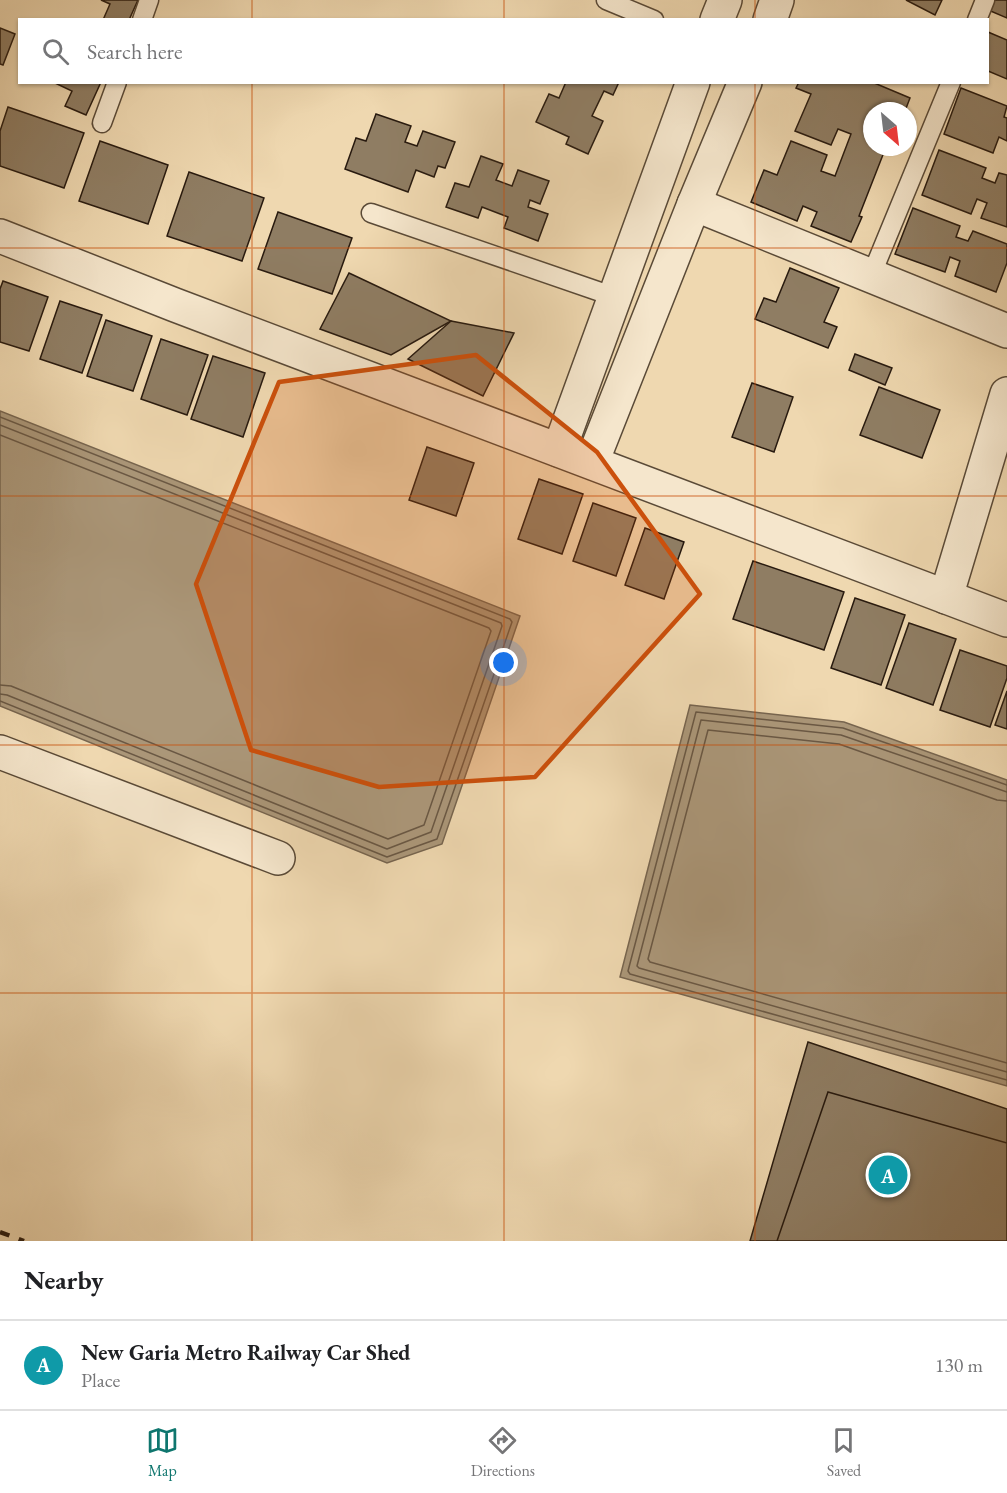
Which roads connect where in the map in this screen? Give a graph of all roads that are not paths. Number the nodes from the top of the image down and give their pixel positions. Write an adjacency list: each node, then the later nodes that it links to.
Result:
1 (149, 0): 6 (lane)
2 (606, 0): 7 (lane)
3 (725, 0): 8 (street)
4 (777, 0): 9 (street)
5 (985, 0): 10 (lane)
6 (143, 18)
7 (649, 18)
8 (718, 18)
9 (771, 18)
10 (978, 18)
11 (116, 84): 15 (lane)
12 (692, 84): 20 (street)
13 (744, 84): 16 (street)
14 (950, 84): 19 (lane)
15 (102, 123)
16 (694, 204): 19 (street); 24 (street)
17 (371, 213): 20 (lane)
18 (0, 236): 23 (street)
19 (871, 276): 21 (street)
20 (615, 297): 23 (street)
21 (1007, 331)
22 (1007, 394): 25 (street)
23 (559, 450): 24 (street)
24 (592, 462): 25 (street)
25 (946, 597): 26 (street)
26 (1007, 620)
27 (0, 752): 28 (street)
28 (279, 858)

